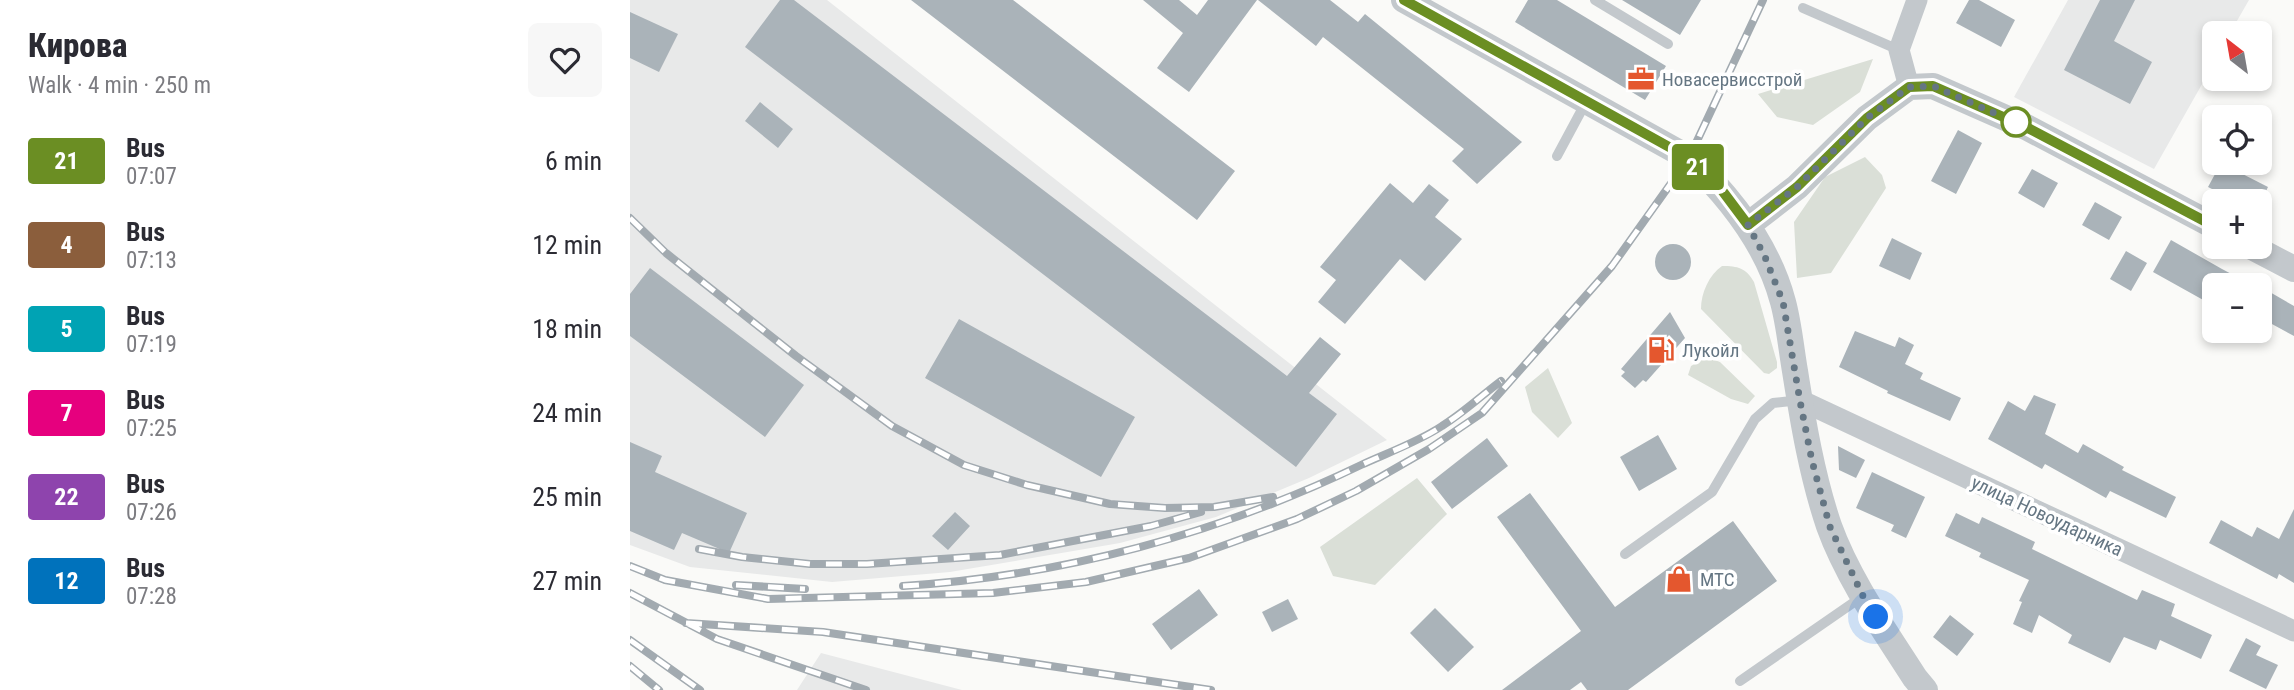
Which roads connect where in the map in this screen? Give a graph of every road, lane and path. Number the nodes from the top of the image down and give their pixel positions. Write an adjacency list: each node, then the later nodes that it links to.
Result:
1 (1595, 0): 5 (lane)
2 (1917, 0): 6 (street)
3 (1417, 4): 8 (street)
4 (1803, 8): 6 (lane)
5 (1668, 44)
6 (1899, 50): 7 (street)
7 (1909, 87): 10 (street); 11 (street)
8 (1586, 102): 9 (lane); 11 (street)
9 (1557, 156)
10 (2202, 220)
11 (1748, 225): 14 (street)
12 (2272, 257): 13 (street)
13 (2294, 269)
14 (1800, 401): 15 (lane); 16 (street); 17 (street, улица Новоударника)
15 (1625, 554)
16 (1863, 596): 18 (lane); 19 (street)
17 (2294, 631)
18 (1740, 681)
19 (1925, 690)

